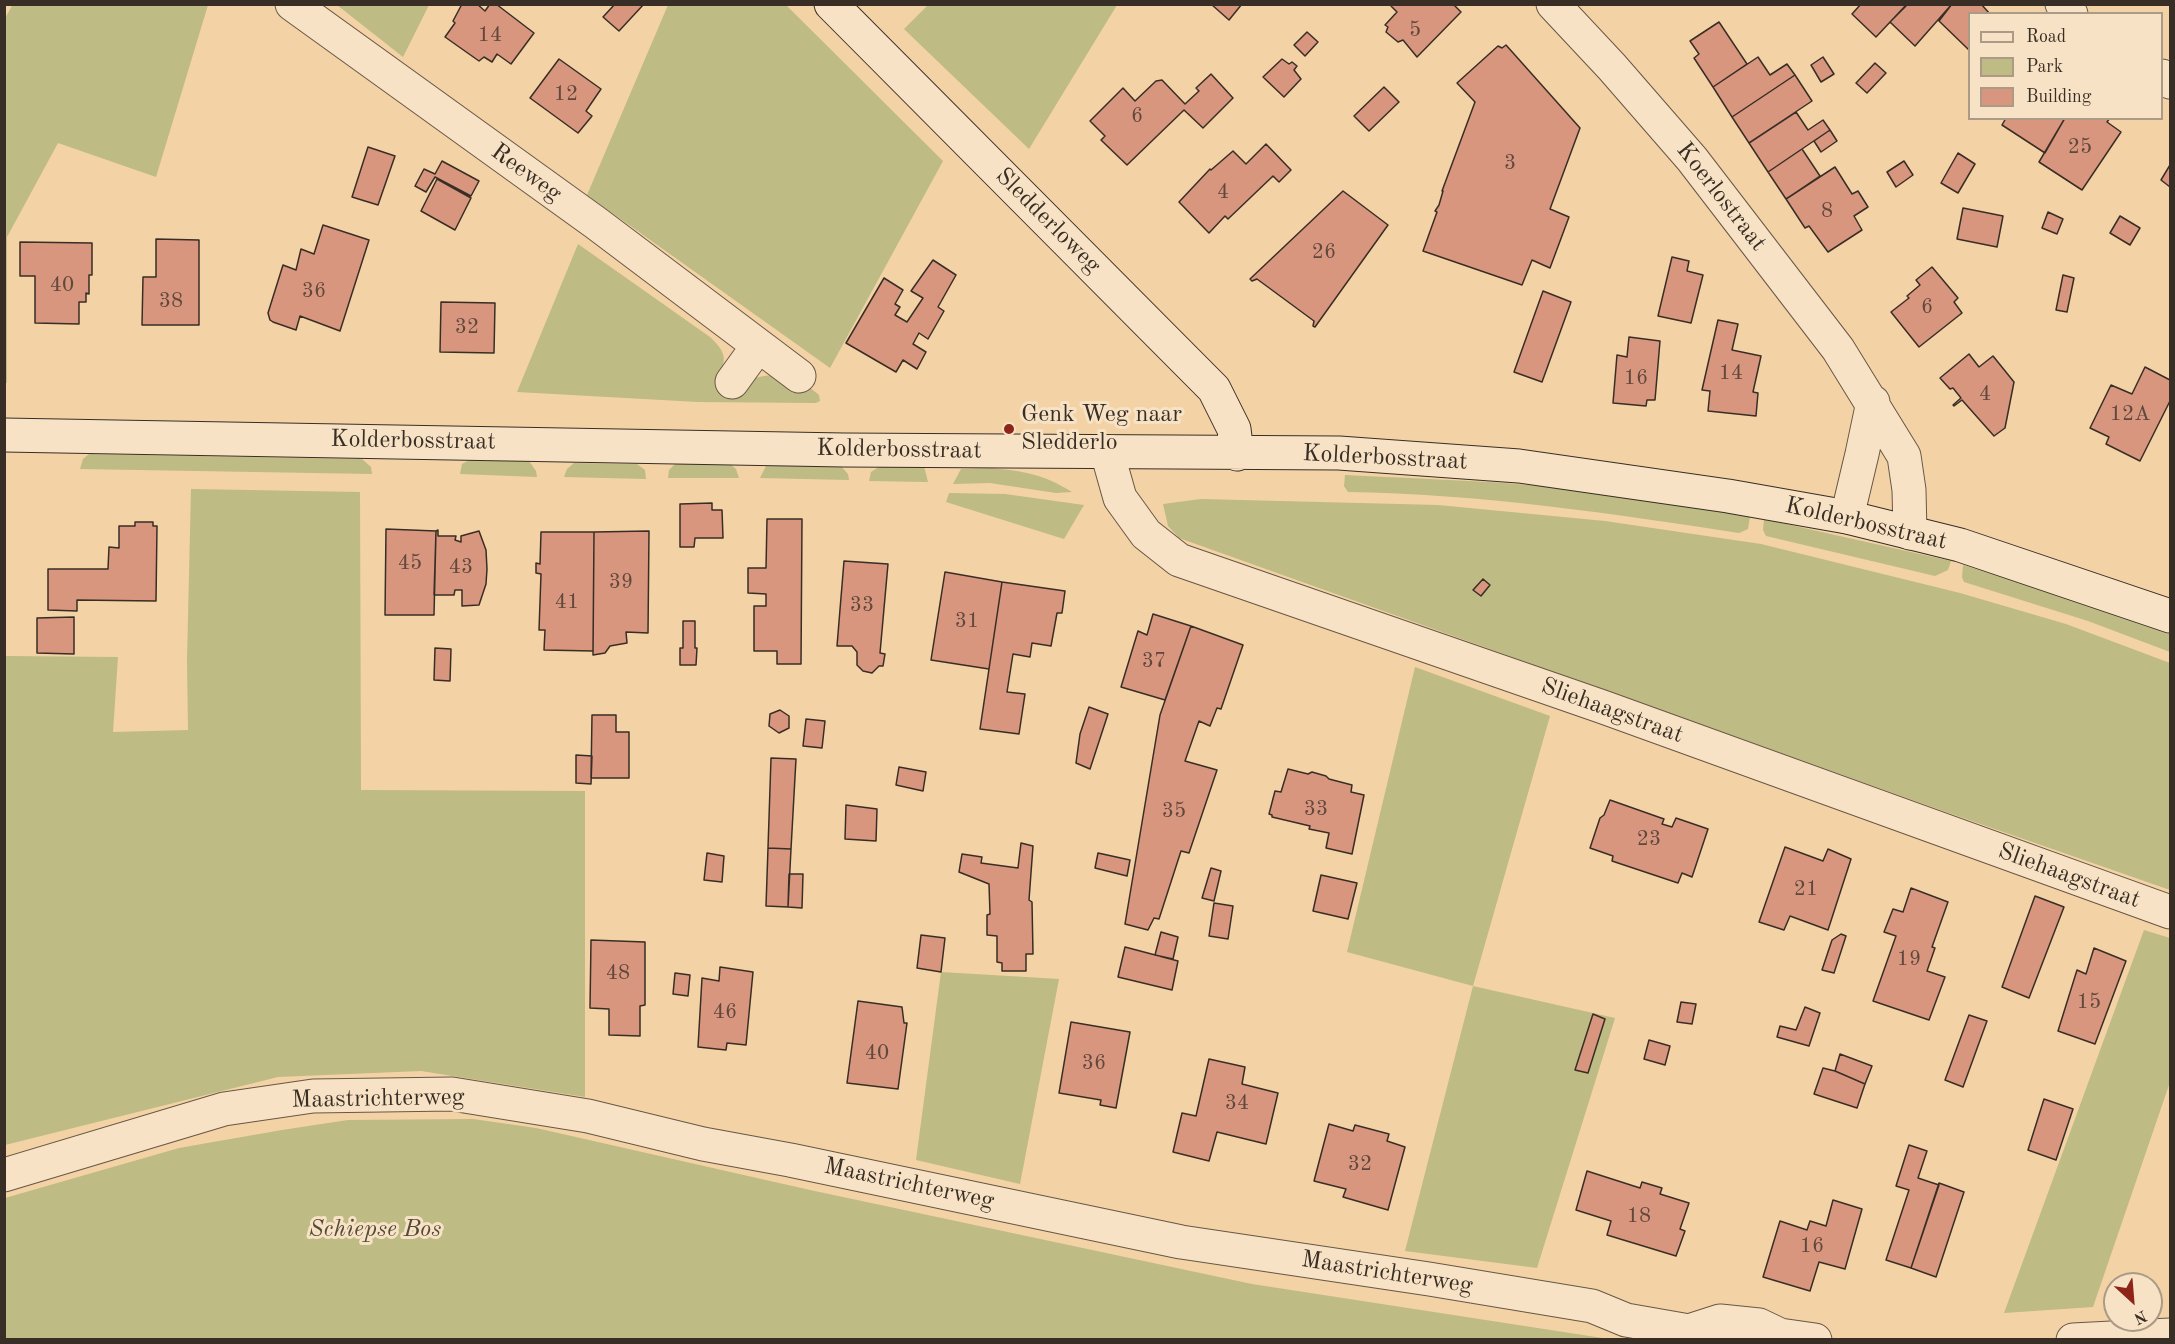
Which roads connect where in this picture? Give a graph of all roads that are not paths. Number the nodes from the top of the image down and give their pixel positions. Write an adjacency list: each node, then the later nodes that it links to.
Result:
1 (292, 4): 4 (street, Reeweg)
2 (831, 4): 10 (street, Sledderloweg)
3 (1553, 4): 7 (street, Koerlostraat)
4 (758, 346): 5 (street, Reeweg); 6 (street)
5 (799, 376)
6 (732, 382)
7 (1873, 402): 11 (street); 12 (street, Koerlostraat)
8 (4, 435): 9 (street, Kolderbosstraat)
9 (1107, 452): 10 (street, Kolderbosstraat); 14 (street, Sliehaagstraat)
10 (1237, 454): 11 (street, Kolderbosstraat)
11 (1847, 518): 12 (street, Kolderbosstraat)
12 (1910, 533): 13 (street, Kolderbosstraat)
13 (2170, 616)
14 (2170, 912)
15 (4, 1175): 17 (street, Maastrichterweg)
16 (2170, 1335): 18 (street)
17 (1815, 1340)
18 (2073, 1340)

